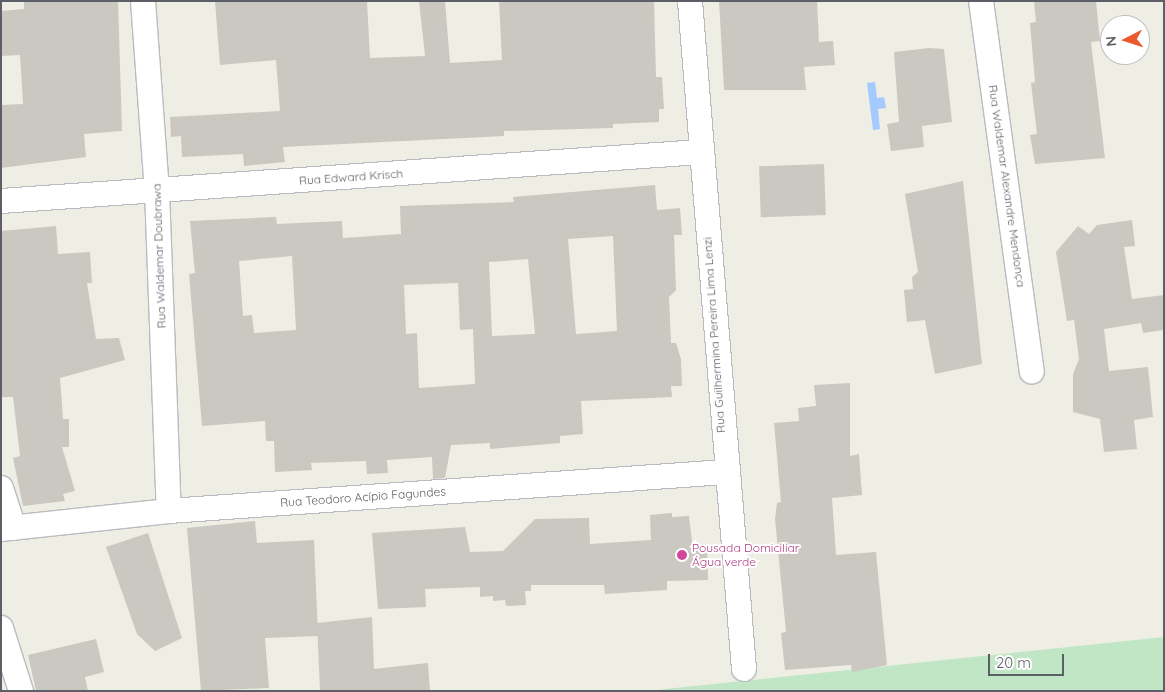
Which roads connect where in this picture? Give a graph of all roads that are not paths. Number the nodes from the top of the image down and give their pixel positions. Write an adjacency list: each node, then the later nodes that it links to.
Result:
1 (143, 1): 5 (street, Rua Waldemar Doubrawa)
2 (690, 1): 4 (street, Rua Guilhermina Pereira Lima Lenzi)
3 (981, 1): 7 (street, Rua Waldemar Alexandre Mendonça)
4 (700, 152): 5 (street, Rua Edward Krisch); 8 (street, Rua Guilhermina Pereira Lima Lenzi)
5 (157, 190): 6 (street, Rua Edward Krisch); 10 (street, Rua Waldemar Doubrawa)
6 (1, 201)
7 (1032, 372)
8 (725, 472): 10 (street, Rua Teodoro Acípio Fagundes); 13 (street, Rua Guilhermina Pereira Lima Lenzi)
9 (1, 488): 11 (street)
10 (168, 511): 11 (street, Rua Teodoro Acípio Fagundes)
11 (7, 528)
12 (1, 628): 14 (street)
13 (744, 668)
14 (22, 691)

